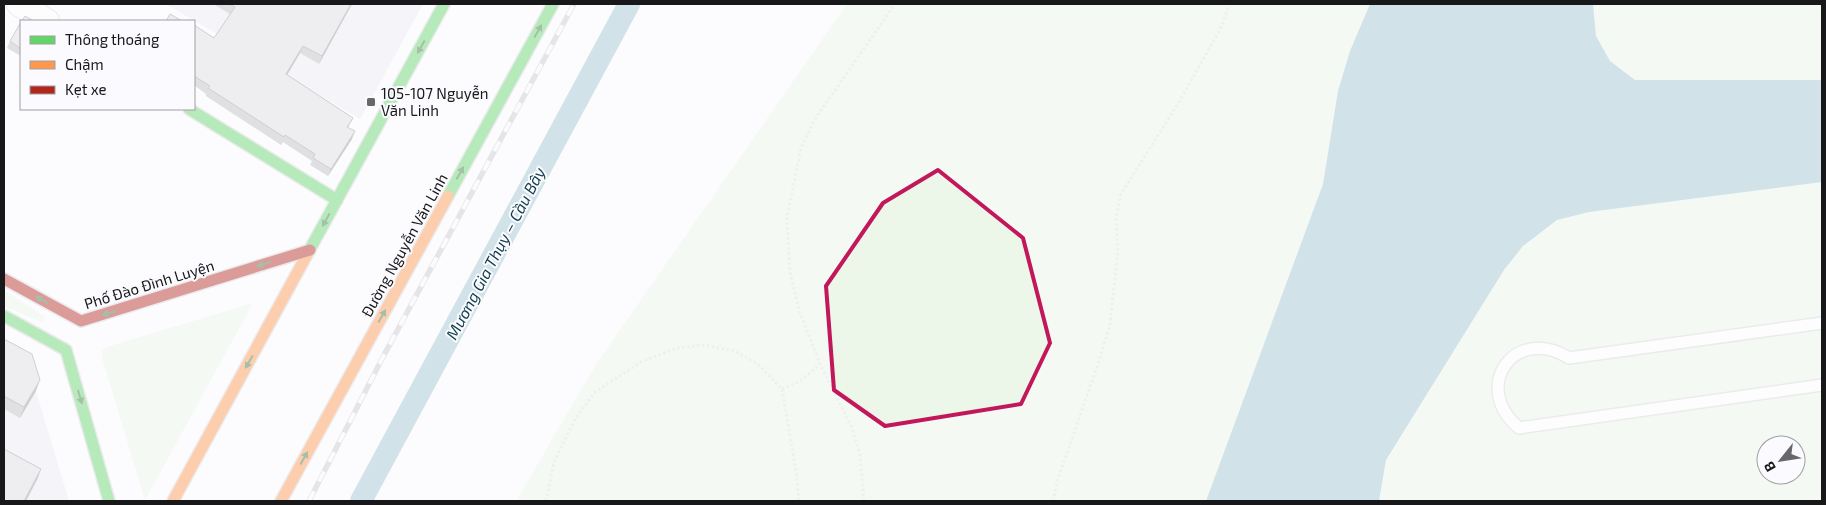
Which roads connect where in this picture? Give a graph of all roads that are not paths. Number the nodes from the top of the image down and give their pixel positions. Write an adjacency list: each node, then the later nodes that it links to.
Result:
1 (19, 4): 4 (street)
2 (444, 4): 6 (main road, one-way to 6)
3 (553, 4): 16 (main road, Đường Nguyễn Văn Linh, one-way to 3)
4 (45, 20)
5 (191, 110): 6 (main road)
6 (337, 200): 7 (main road, one-way to 7)
7 (310, 250): 11 (main road, Phố Đào Đình Luyện, one-way to 11); 15 (main road, one-way to 15)
8 (4, 279): 11 (main road, Phố Đào Đình Luyện, one-way to 8)
9 (4, 316): 12 (main road)
10 (1822, 323): 13 (lane)
11 (77, 328): 12 (main road)
12 (66, 350): 14 (main road, one-way to 14)
13 (1822, 385)
14 (109, 501)
15 (173, 501)
16 (281, 501)

